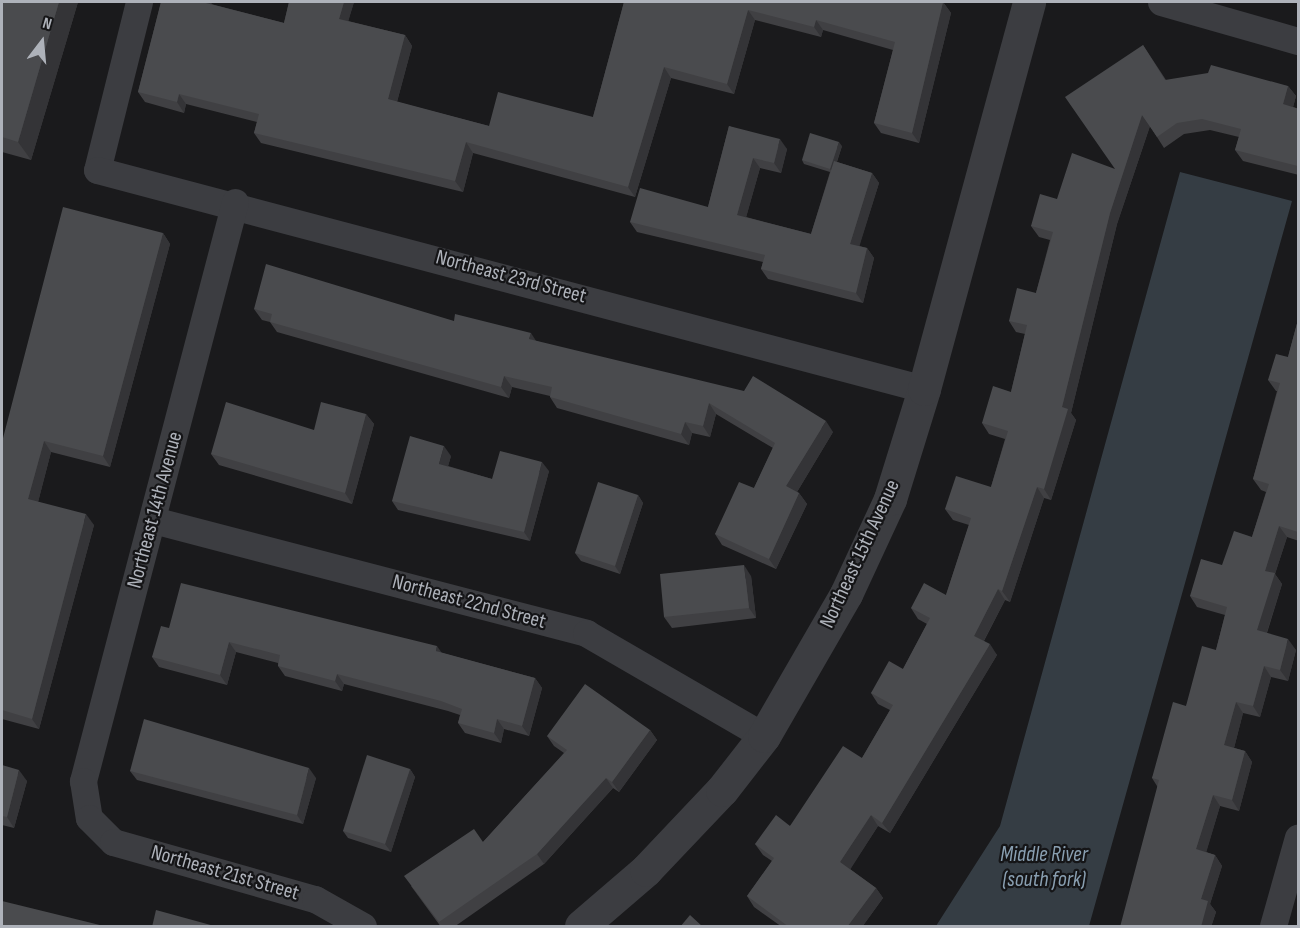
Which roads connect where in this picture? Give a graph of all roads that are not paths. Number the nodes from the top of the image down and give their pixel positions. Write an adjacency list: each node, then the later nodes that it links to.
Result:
1 (139, 2): 5 (street, Northeast 23rd Street)
2 (1029, 2): 6 (street, Northeast 15th Avenue)
3 (1161, 2): 4 (street)
4 (1299, 41)
5 (235, 202): 6 (street, Northeast 23rd Street); 7 (street, Northeast 14th Avenue)
6 (924, 388): 8 (street, Northeast 15th Avenue)
7 (153, 520): 8 (street, Northeast 22nd Street); 9 (street, Northeast 14th Avenue)
8 (764, 736): 12 (street, Northeast 15th Avenue)
9 (89, 818): 11 (street, Northeast 21st Street)
10 (1299, 837): 13 (street)
11 (363, 927)
12 (581, 927)
13 (1273, 927)

